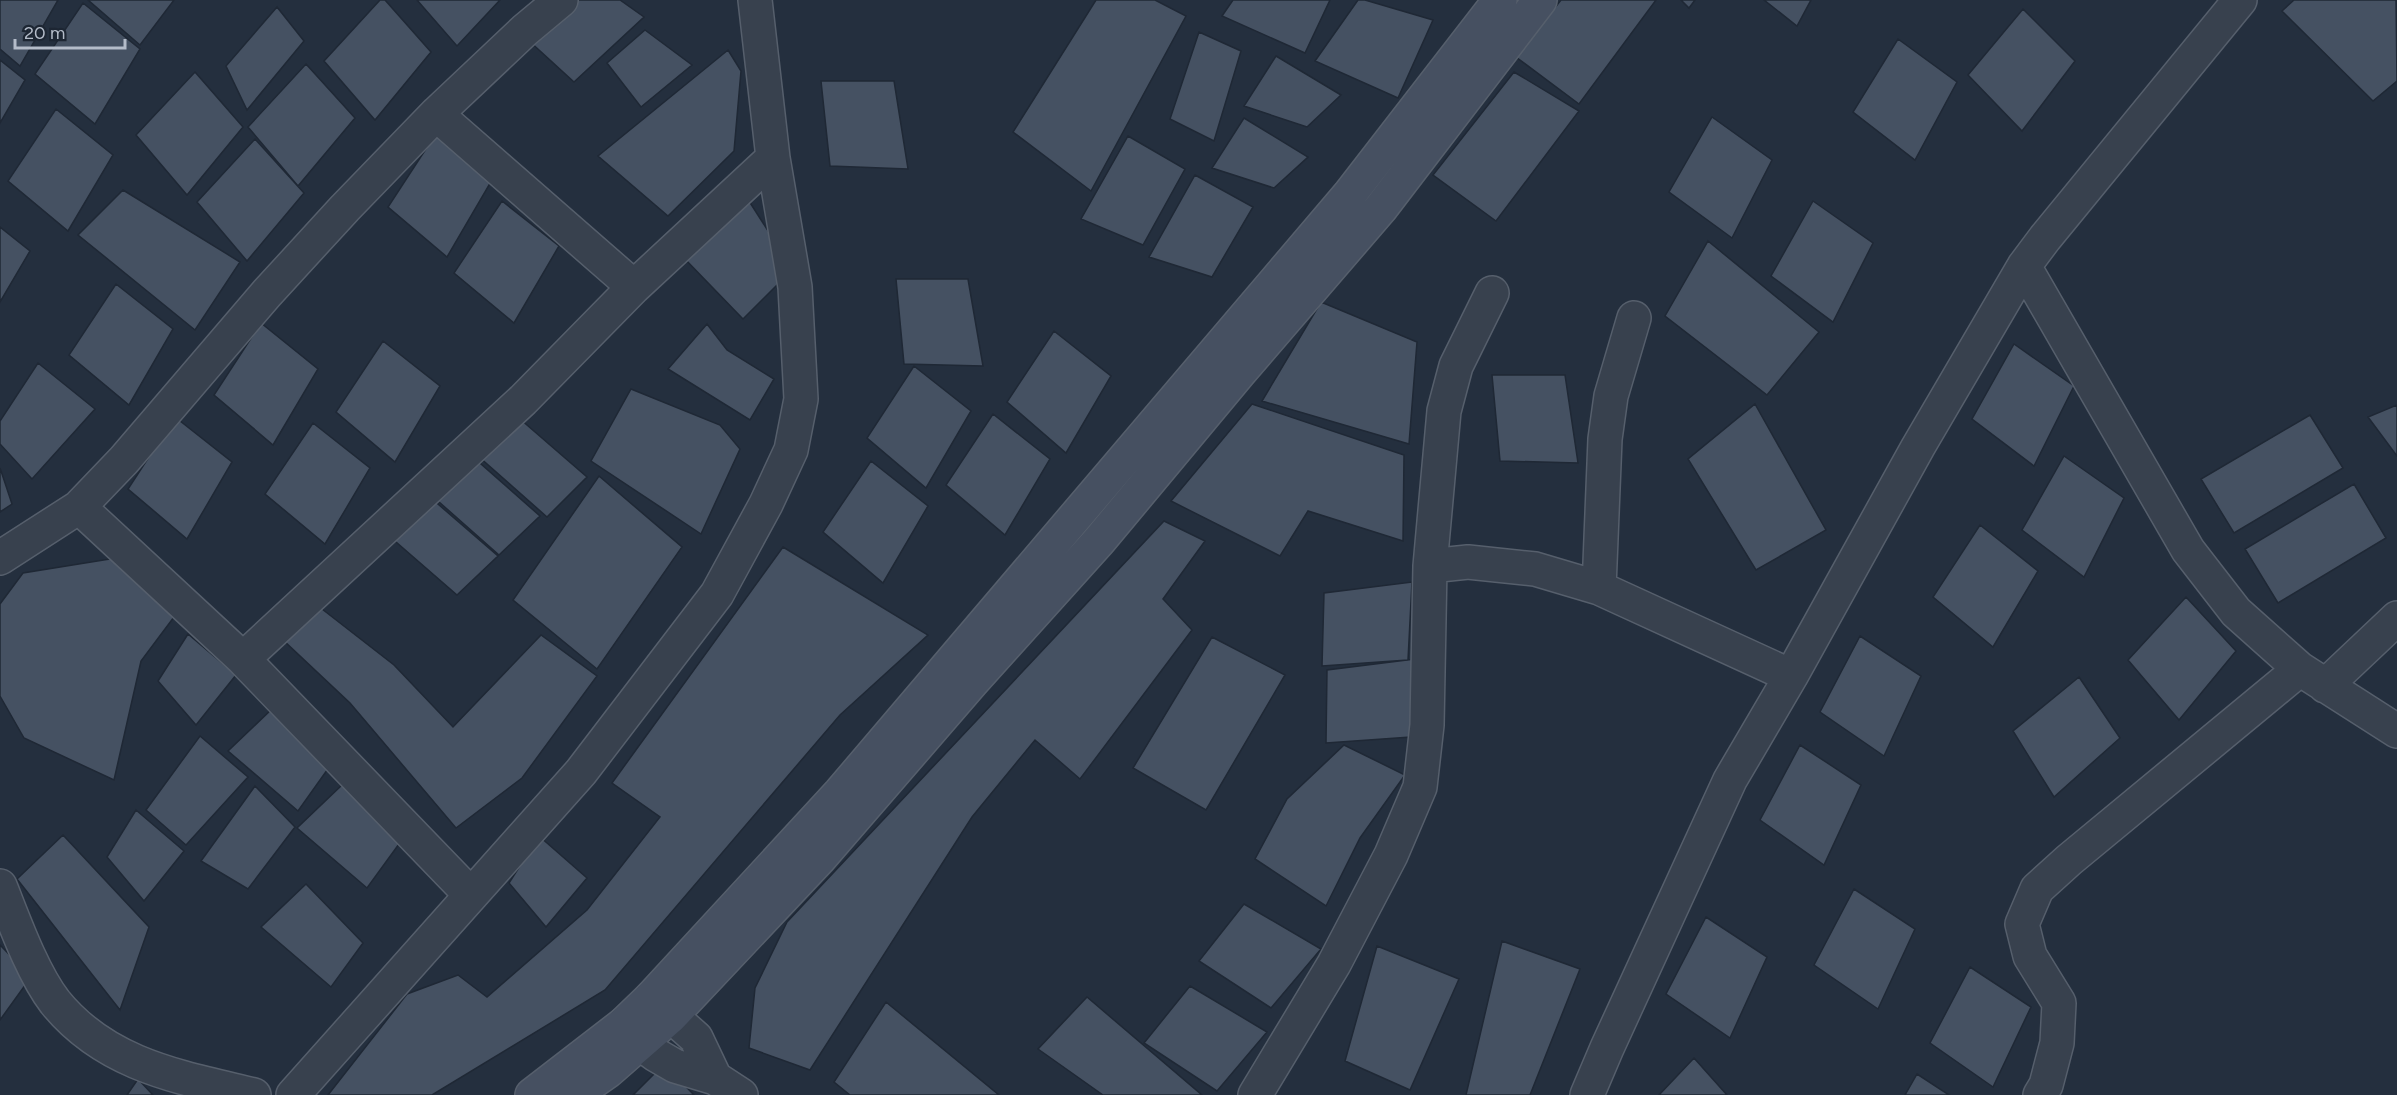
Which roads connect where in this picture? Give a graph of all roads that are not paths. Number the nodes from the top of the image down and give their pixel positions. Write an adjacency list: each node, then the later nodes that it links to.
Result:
1 (561, 0): 6 (street)
2 (755, 0): 7 (street)
3 (1500, 0): 23 (main road)
4 (1540, 0): 23 (main road)
5 (2240, 0): 8 (street)
6 (436, 114): 9 (street); 12 (street)
7 (773, 158): 9 (street); 22 (street)
8 (2025, 266): 18 (street); 19 (street)
9 (634, 287): 17 (street)
10 (1492, 293): 14 (street)
11 (1634, 318): 15 (street)
12 (79, 507): 13 (street); 17 (street)
13 (0, 558)
14 (1430, 566): 15 (street); 30 (street)
15 (1599, 588): 18 (street)
16 (2397, 618): 19 (street)
17 (243, 659): 22 (street)
18 (1791, 676): 31 (street)
19 (2312, 677): 20 (street); 32 (street)
20 (2397, 731)
21 (0, 886): 26 (street)
22 (470, 894): 27 (street)
23 (661, 1007): 24 (main road); 25 (street)
24 (632, 1034): 25 (street); 28 (main road); 29 (main road)
25 (728, 1086)
26 (254, 1095)
27 (293, 1095)
28 (532, 1095)
29 (574, 1095)
30 (1255, 1095)
31 (1587, 1095)
32 (2040, 1095)

